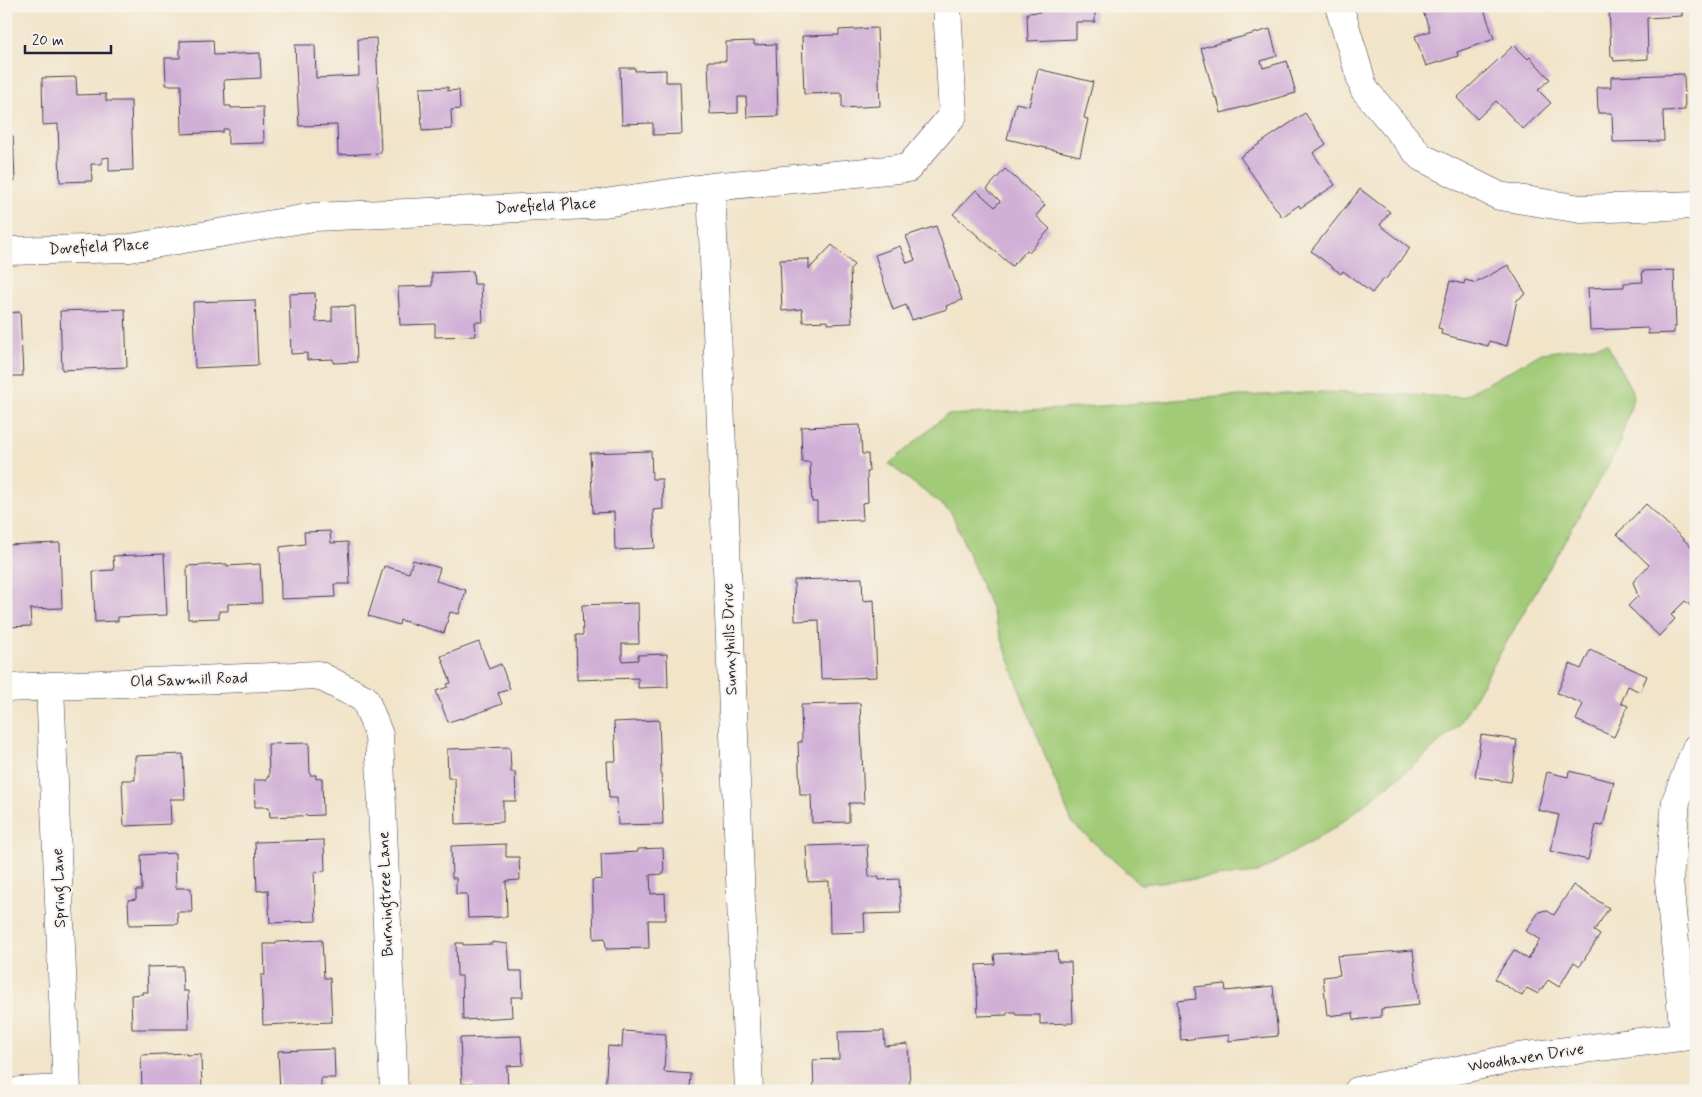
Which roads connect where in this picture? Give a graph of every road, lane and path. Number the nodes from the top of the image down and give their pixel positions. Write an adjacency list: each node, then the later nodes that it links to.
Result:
1 (947, 6): 3 (street, Dovefield Place)
2 (1339, 6): 4 (street)
3 (711, 187): 5 (street, Dovefield Place); 14 (street, Sunnyhills Drive)
4 (1696, 205)
5 (6, 251)
6 (50, 686): 7 (street, Old Sawmill Road); 8 (street, Old Sawmill Road); 11 (street, Spring Lane)
7 (6, 688)
8 (365, 699): 13 (street, Burningtree Lane)
9 (1696, 748): 10 (street)
10 (1690, 1035): 15 (street, Woodhaven Drive)
11 (67, 1090): 12 (street)
12 (20, 1091)
13 (394, 1091)
14 (749, 1091)
15 (1358, 1091)

